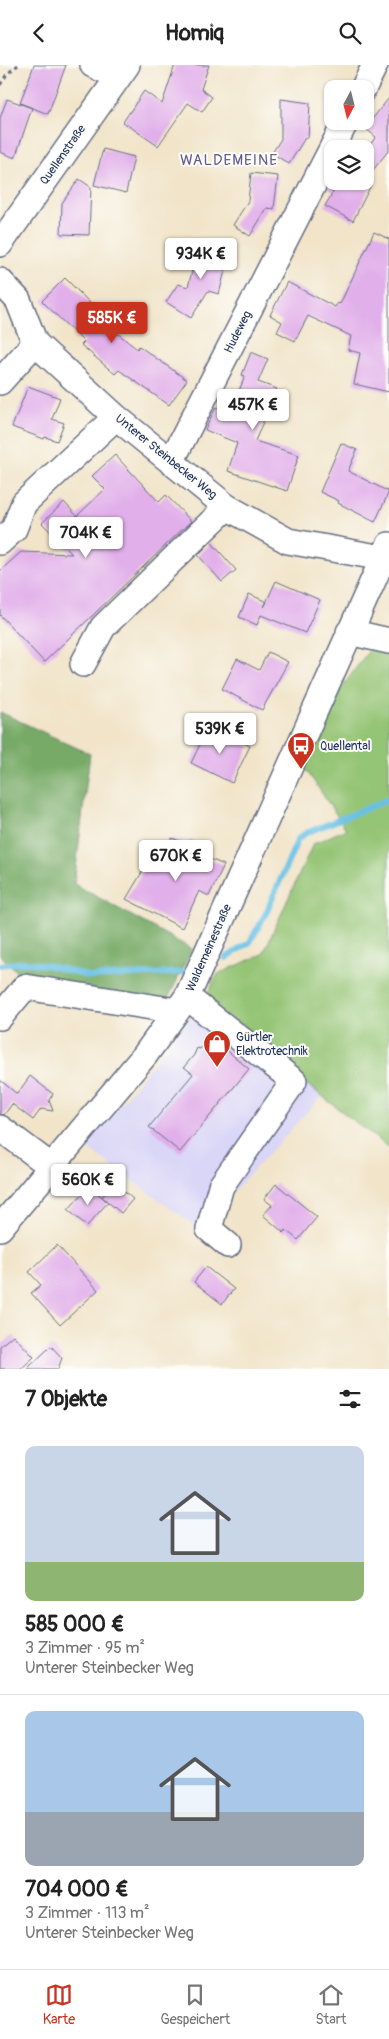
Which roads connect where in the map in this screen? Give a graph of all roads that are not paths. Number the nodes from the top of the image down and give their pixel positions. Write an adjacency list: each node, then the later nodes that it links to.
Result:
1 (93, 65): 3 (street)
2 (375, 65): 4 (street)
3 (122, 71): 6 (street, Quellenstraße)
4 (367, 80)
5 (341, 130): 11 (street, Hudeweg)
6 (0, 245)
7 (0, 281): 8 (street, Unterer Steinbecker Weg)
8 (35, 343): 9 (street); 10 (street, Unterer Steinbecker Weg)
9 (0, 382)
10 (116, 417): 11 (street, Unterer Steinbecker Weg); 13 (street)
11 (171, 462): 12 (street, Unterer Steinbecker Weg)
12 (227, 507): 14 (street, Unterer Steinbecker Weg); 17 (street)
13 (0, 542)
14 (386, 552): 15 (street, Waldemeinestraße)
15 (349, 632): 16 (street); 18 (street, Waldemeinestraße)
16 (389, 641)
17 (83, 664)
18 (182, 1004): 19 (street); 21 (street, Waldemeinestraße); 23 (street)
19 (0, 1017)
20 (0, 1128): 21 (street)
21 (52, 1167): 22 (street, Waldemeinestraße)
22 (0, 1228)
23 (228, 1245)

